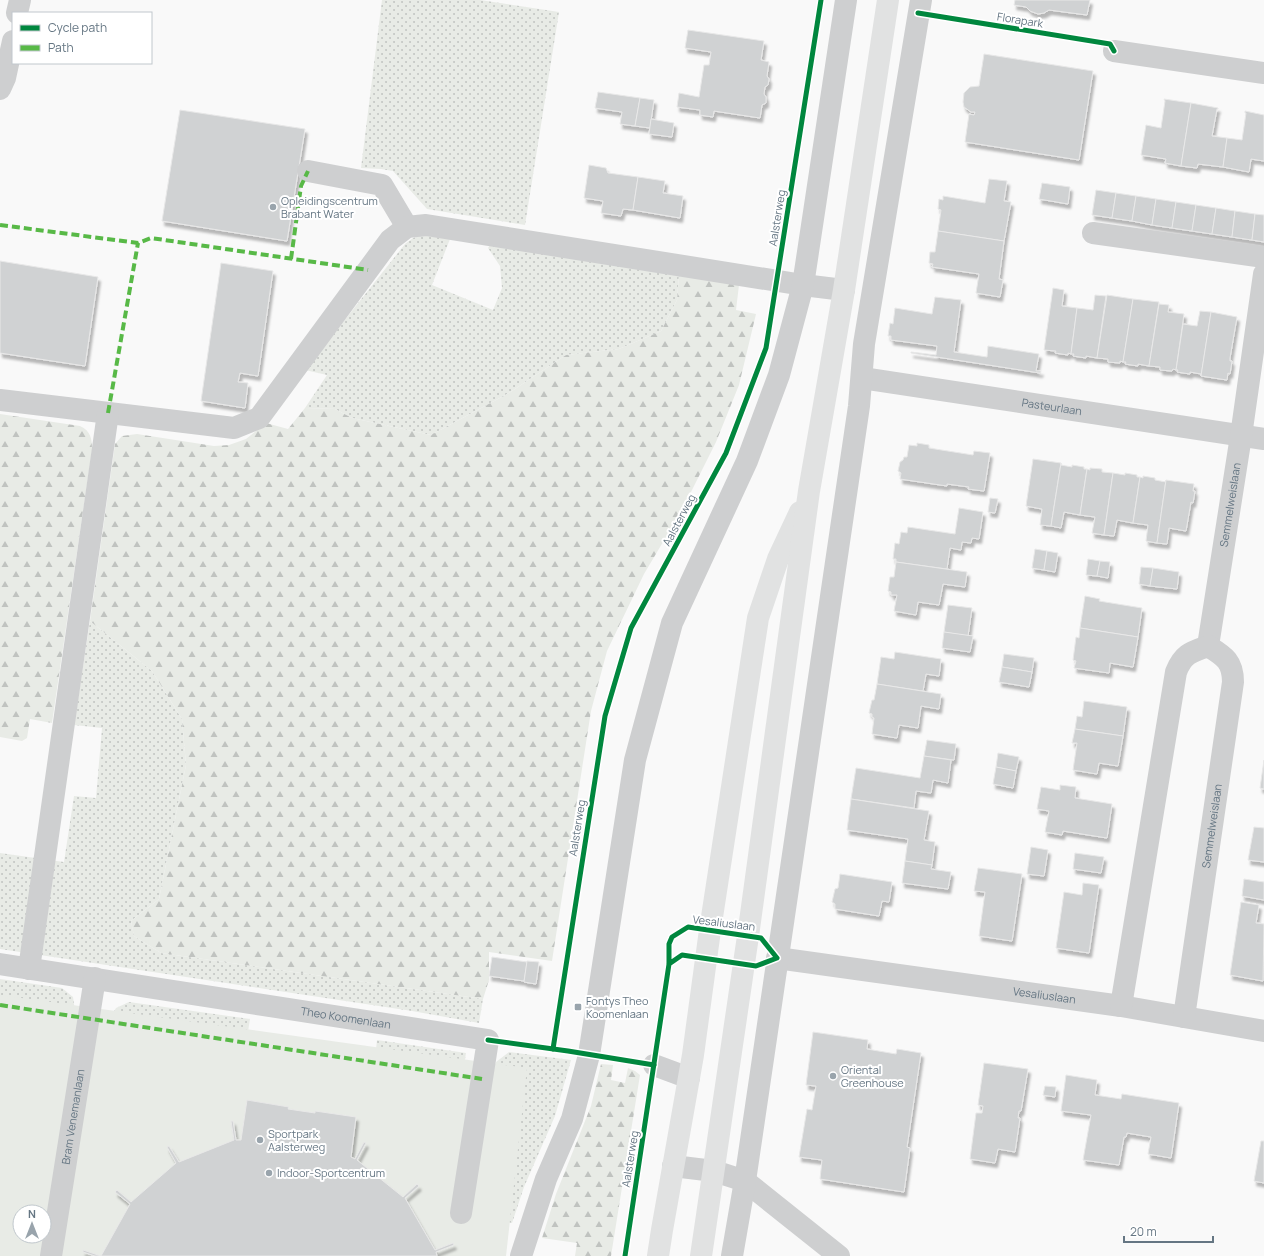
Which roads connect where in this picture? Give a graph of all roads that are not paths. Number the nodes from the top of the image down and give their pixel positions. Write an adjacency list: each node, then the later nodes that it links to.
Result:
1 (20, 0): 5 (street)
2 (846, 0): 15 (street)
3 (888, 0): 16 (main road)
4 (921, 0): 17 (street)
5 (18, 12)
6 (12, 46): 9 (street)
7 (1114, 51): 8 (street)
8 (1264, 73)
9 (0, 89)
10 (308, 171): 11 (street)
11 (407, 227): 15 (street); 19 (street)
12 (1093, 233): 13 (street)
13 (1264, 257)
14 (1264, 274): 20 (street)
15 (802, 285): 16 (street); 38 (street)
16 (844, 290): 22 (main road)
17 (862, 378): 20 (street, Pasteurlaan); 24 (street)
18 (0, 400): 19 (street)
19 (108, 413): 26 (street)
20 (1241, 436): 21 (street, Pasteurlaan); 23 (street, Semmelweislaan)
21 (1264, 440)
22 (809, 491): 32 (main road); 34 (main road)
23 (1208, 646): 28 (street); 29 (street, Semmelweislaan)
24 (777, 958): 28 (street, Vesaliuslaan); 35 (street)
25 (0, 964): 26 (street, Theo Koomenlaan)
26 (29, 968): 27 (street, Theo Koomenlaan)
27 (95, 978): 36 (street, Theo Koomenlaan); 37 (street, Bram Venemanlaan)
28 (1121, 1006): 29 (street, Vesaliuslaan)
29 (1184, 1017): 30 (street, Vesaliuslaan)
30 (1264, 1031)
31 (654, 1065): 32 (street)
32 (689, 1078): 33 (main road)
33 (673, 1166): 34 (street); 39 (main road)
34 (714, 1171): 35 (street); 40 (main road)
35 (745, 1181): 41 (street); 42 (street)
36 (461, 1213)
37 (51, 1256)
38 (521, 1256)
39 (658, 1256)
40 (701, 1256)
41 (732, 1256)
42 (839, 1256)

